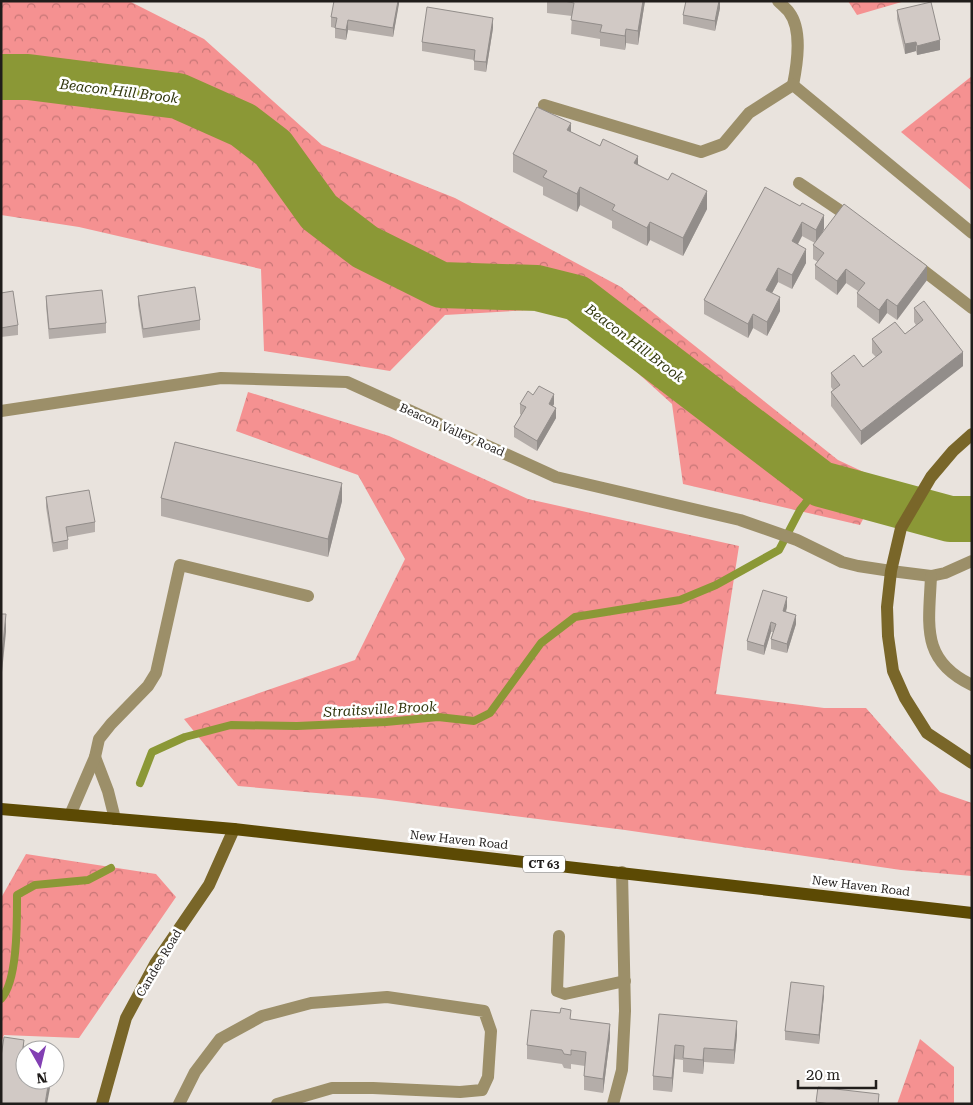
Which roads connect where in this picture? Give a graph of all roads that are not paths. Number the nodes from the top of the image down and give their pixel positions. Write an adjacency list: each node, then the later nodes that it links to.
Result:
1 (778, 1): 2 (street)
2 (792, 85): 3 (street); 6 (street)
3 (544, 105)
4 (799, 182): 5 (street)
5 (863, 226)
6 (972, 232)
7 (902, 253): 8 (street)
8 (972, 308)
9 (1, 411): 12 (street, Beacon Valley Road)
10 (972, 434): 12 (street)
11 (972, 561): 13 (street)
12 (891, 571): 13 (street, Beacon Valley Road); 17 (street)
13 (931, 576): 15 (street)
14 (308, 596): 16 (street)
15 (972, 685)
16 (95, 757): 19 (street); 20 (street)
17 (972, 763)
18 (1, 809): 19 (main road, New Haven Road / CT 63)
19 (70, 815): 20 (main road, New Haven Road / CT 63)
20 (115, 819): 21 (main road, New Haven Road / CT 63)
21 (234, 829): 22 (main road, New Haven Road / CT 63); 26 (street, Candee Road)
22 (622, 872): 23 (main road, New Haven Road / CT 63); 25 (street)
23 (972, 913)
24 (559, 936): 25 (street)
25 (624, 981): 29 (street)
26 (102, 1104)
27 (179, 1104): 28 (street)
28 (276, 1104)
29 (613, 1104)

